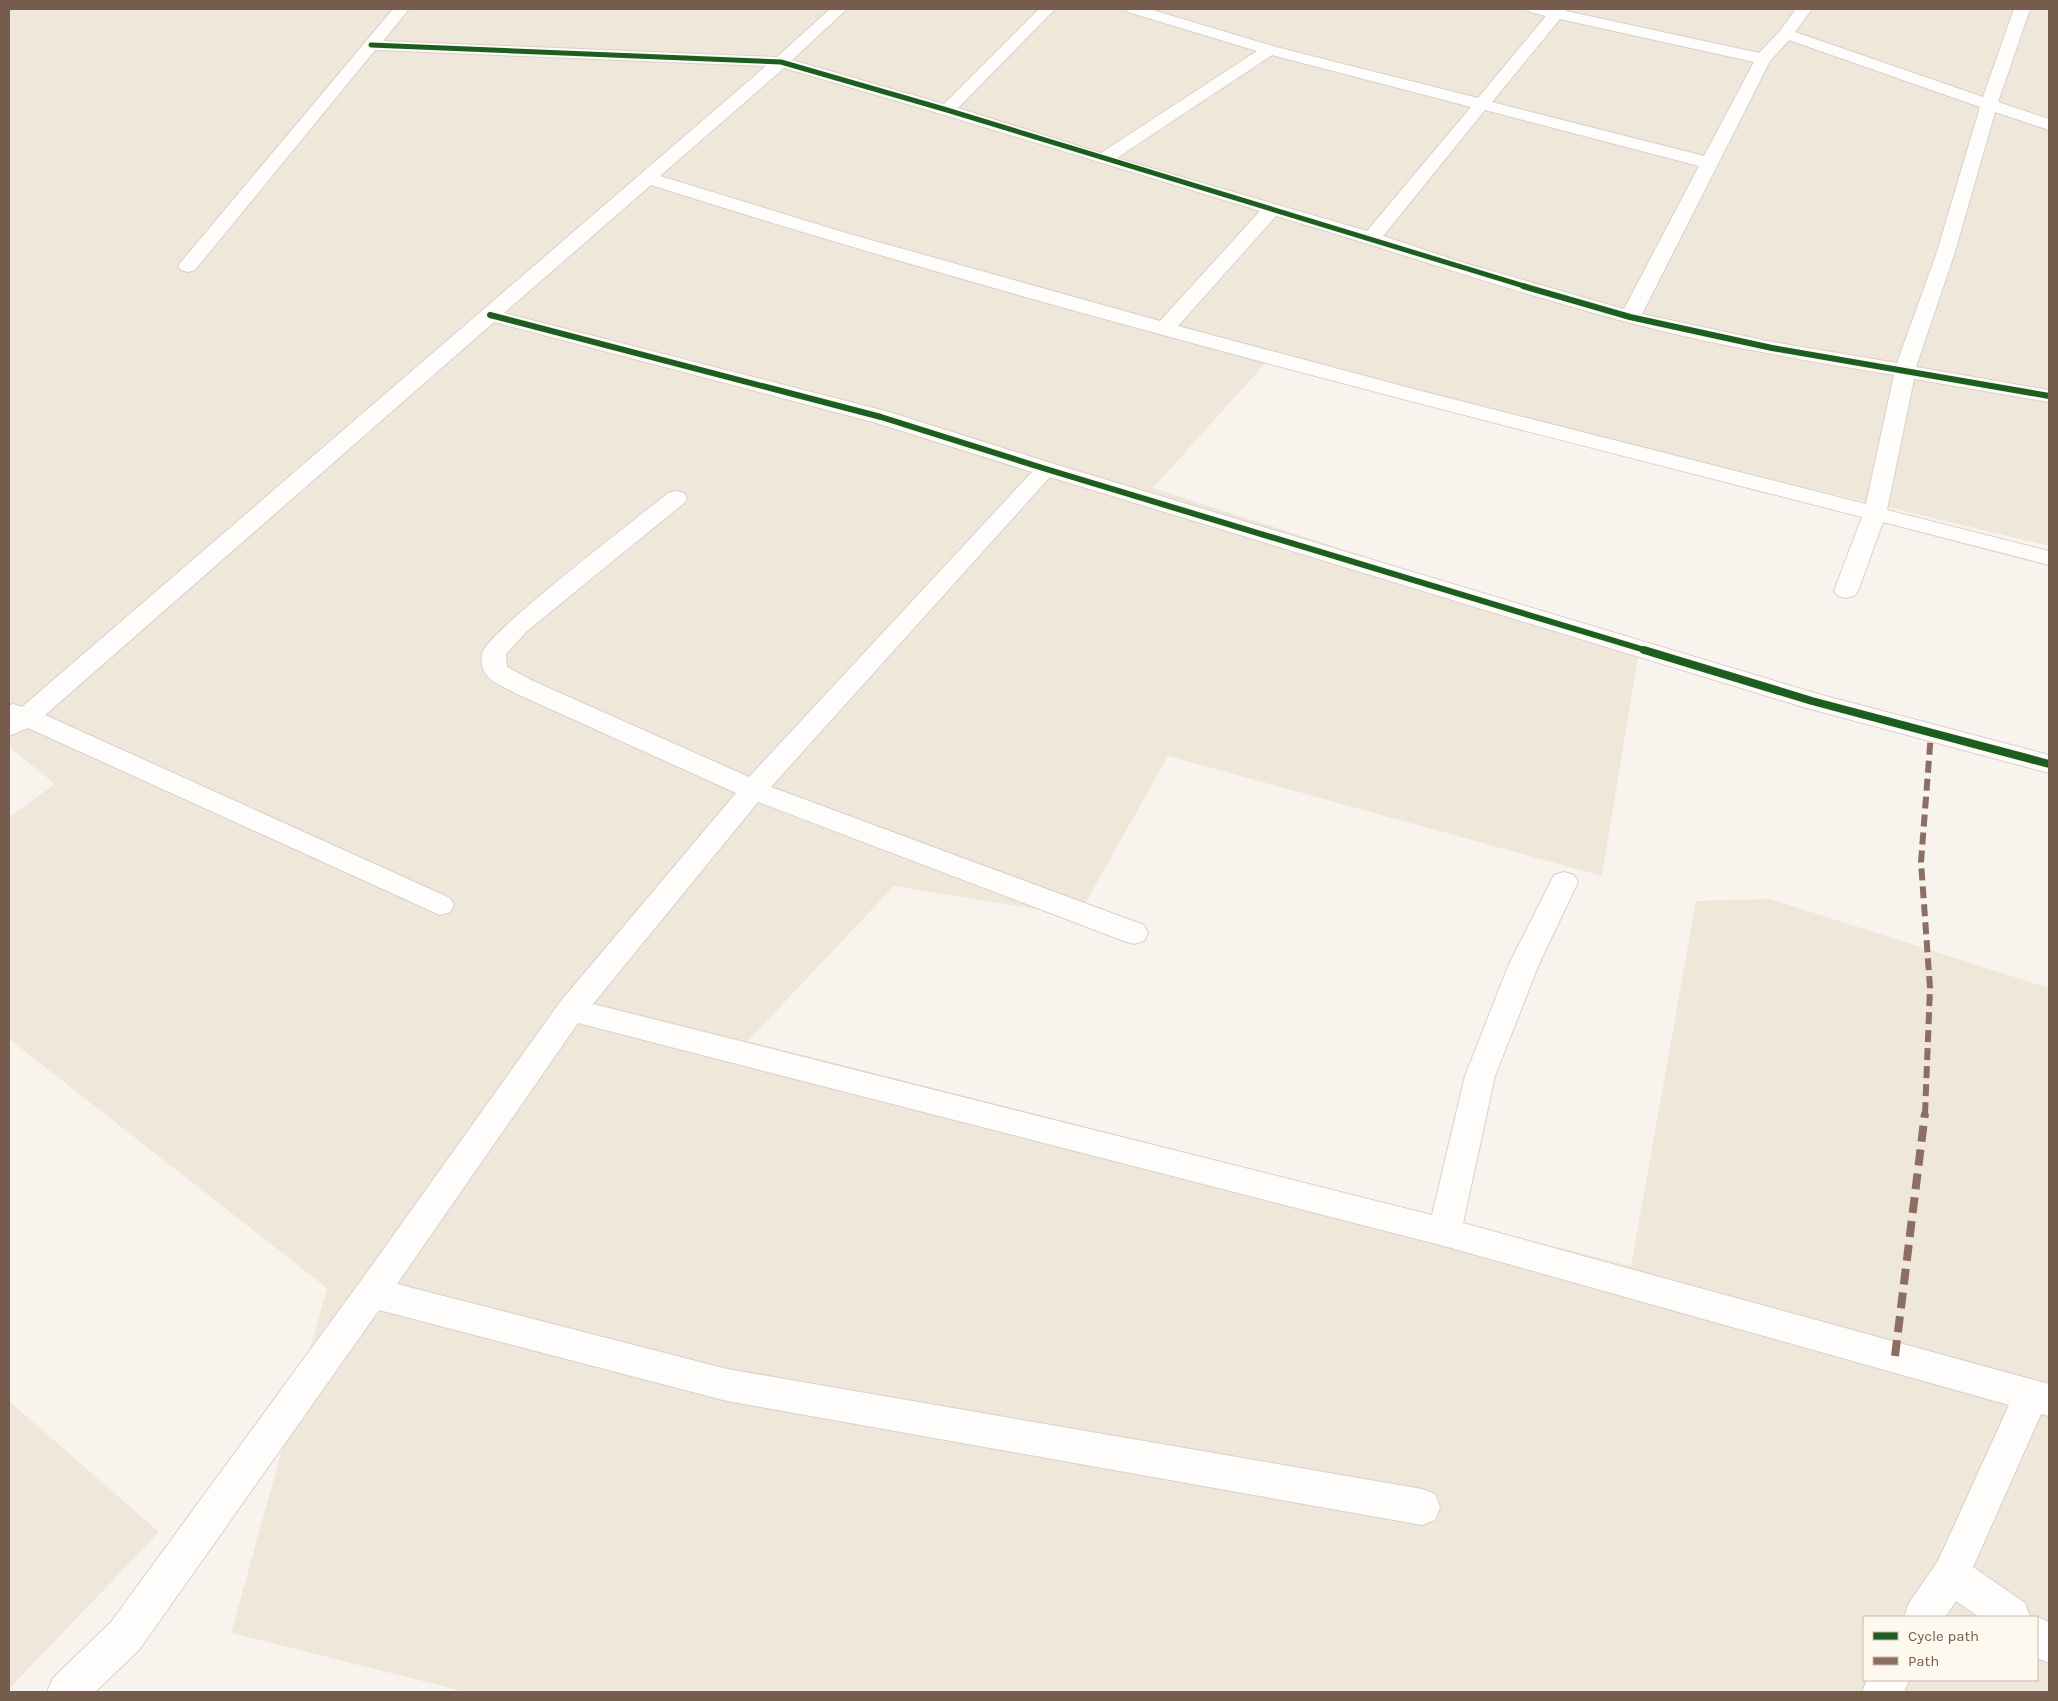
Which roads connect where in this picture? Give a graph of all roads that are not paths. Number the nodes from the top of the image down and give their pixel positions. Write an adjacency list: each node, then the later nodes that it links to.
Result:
1 (401, 9): 10 (street)
2 (839, 9): 13 (street)
3 (1046, 9): 16 (street)
4 (1133, 9): 11 (street)
5 (1535, 9): 8 (street)
6 (1804, 9): 9 (street)
7 (2022, 9): 15 (street)
8 (1558, 11): 12 (street); 14 (street)
9 (1786, 34): 12 (street); 15 (street)
10 (370, 45): 13 (street); 23 (street)
11 (1270, 50): 14 (street); 18 (street)
12 (1763, 59): 19 (street)
13 (781, 62): 16 (street); 20 (street)
14 (1482, 104): 19 (street); 22 (street)
15 (1989, 104): 17 (street); 27 (street)
16 (947, 110): 18 (street)
17 (2049, 126)
18 (1103, 159): 21 (street)
19 (1710, 163): 25 (street)
20 (648, 178): 24 (street); 26 (street)
21 (1272, 209): 22 (street); 26 (street)
22 (1371, 238): 25 (street)
23 (188, 266)
24 (490, 315): 29 (street); 34 (street)
25 (1630, 316): 27 (street)
26 (1164, 329): 31 (street)
27 (1905, 370): 28 (street); 31 (street)
28 (2049, 396)
29 (1046, 469): 35 (street); 36 (street)
30 (676, 498): 36 (street)
31 (1875, 513): 32 (street); 33 (street)
32 (2049, 558)
33 (1846, 591)
34 (15, 719): 38 (street)
35 (2049, 764)
36 (753, 790): 39 (street); 40 (street)
37 (1564, 882): 41 (street)
38 (440, 905)
39 (1134, 933)
40 (571, 1010): 41 (street); 42 (street)
41 (1444, 1232): 43 (street)
42 (372, 1293): 44 (street); 51 (street)
43 (2041, 1397): 45 (street)
44 (1422, 1507)
45 (1951, 1574): 46 (street); 47 (street)
46 (1924, 1616)
47 (2010, 1616)
48 (2038, 1637): 49 (street)
49 (2049, 1644)
50 (1888, 1681): 52 (street)
51 (67, 1692)
52 (1882, 1692)

